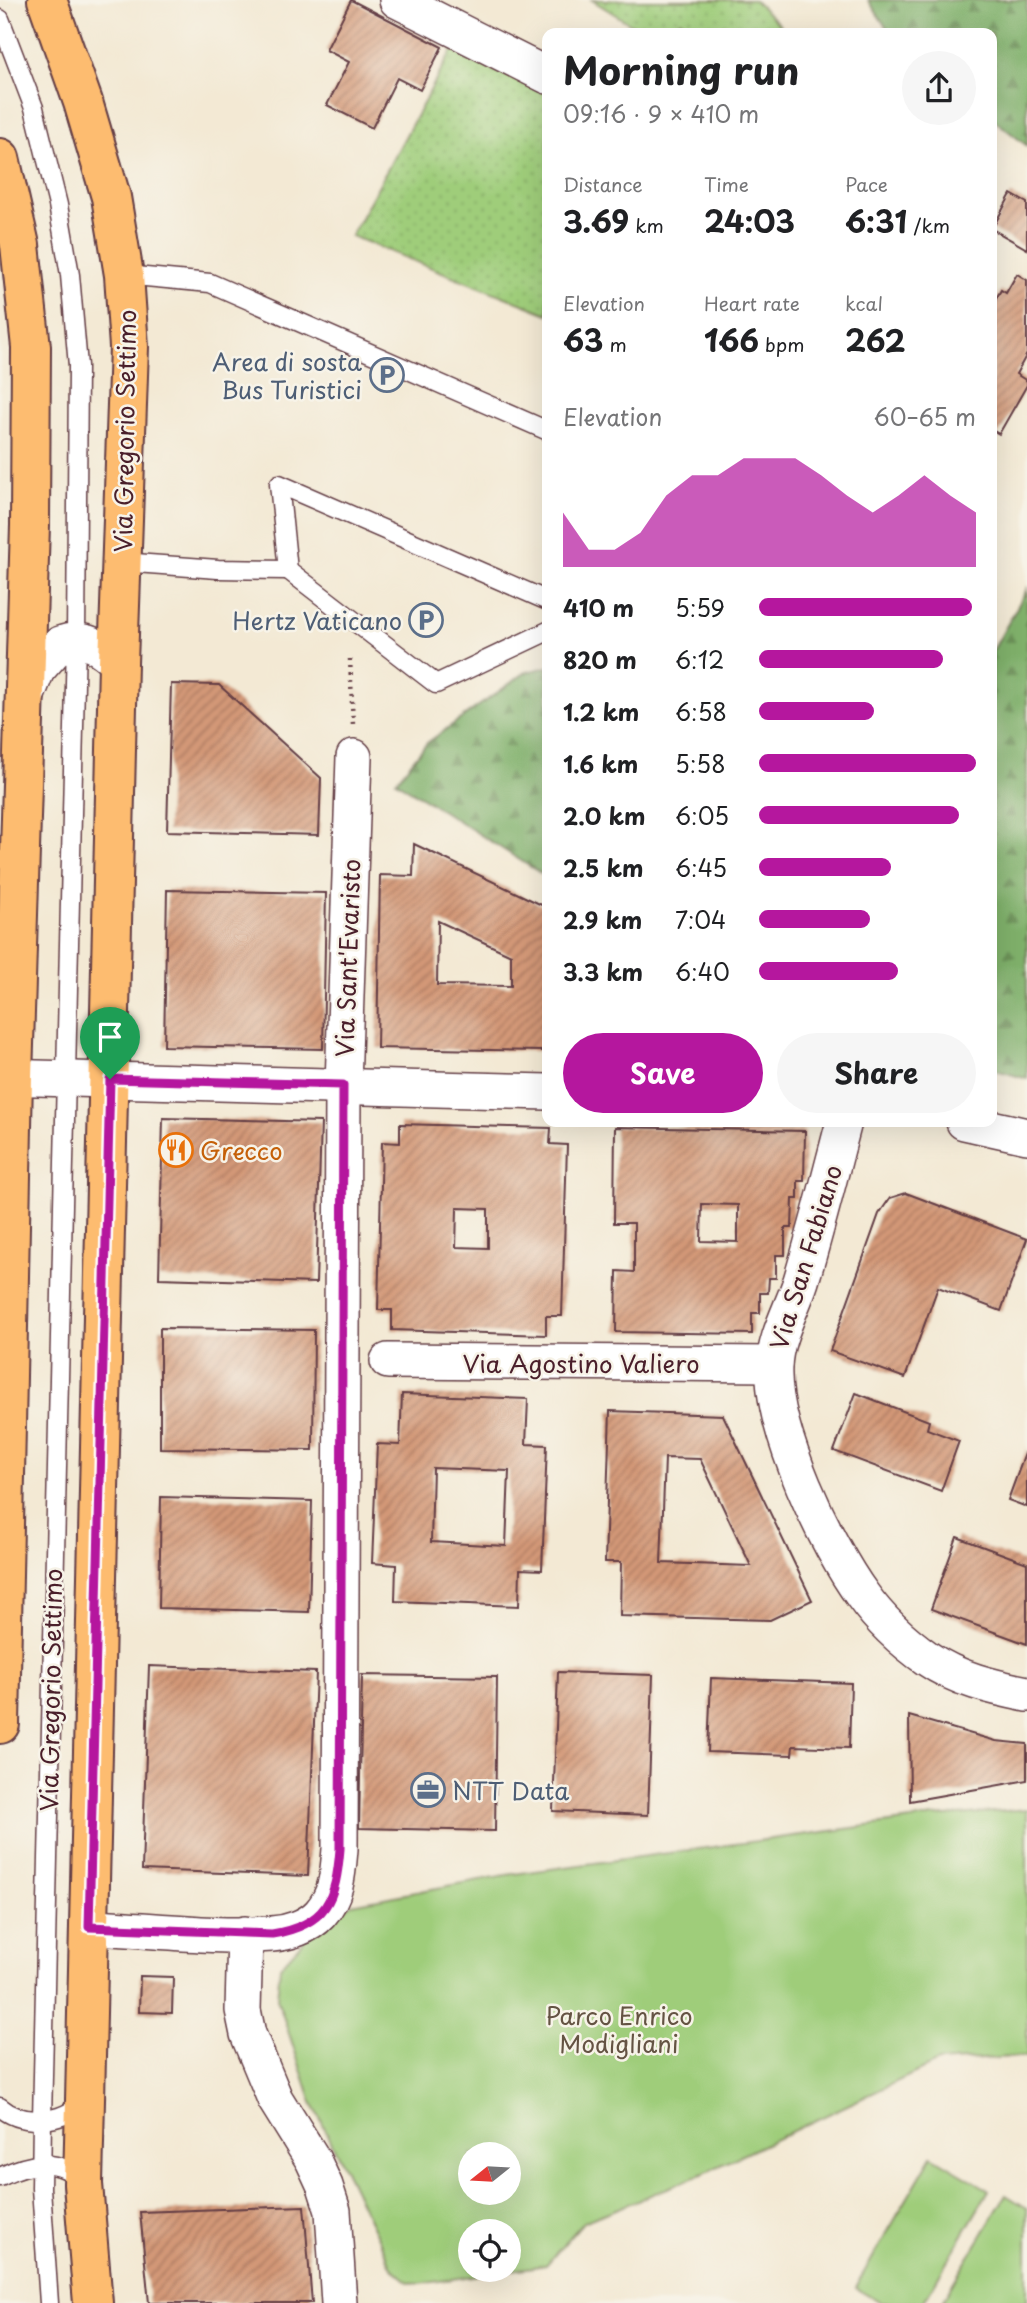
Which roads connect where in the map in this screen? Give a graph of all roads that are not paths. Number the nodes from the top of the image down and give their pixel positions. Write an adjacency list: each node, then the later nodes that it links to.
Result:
1 (47, 0): 6 (main road, Via Gregorio Settimo)
2 (397, 0): 4 (street)
3 (0, 19): 12 (lane, Via Gregorio Settimo)
4 (542, 73)
5 (0, 158): 14 (main road, Via Gregorio Settimo)
6 (124, 275): 7 (lane); 8 (main road, Via Gregorio Settimo)
7 (542, 428)
8 (121, 562): 9 (lane); 13 (main road, Via Gregorio Settimo)
9 (288, 570): 10 (lane); 11 (lane)
10 (542, 598)
11 (542, 634)
12 (76, 640): 13 (street); 14 (street, Via Gregorio Settimo); 17 (lane, Via Gregorio Settimo)
13 (118, 663): 18 (main road, Via Gregorio Settimo)
14 (25, 701): 16 (main road, Via Gregorio Settimo)
15 (355, 757): 19 (street, Via Sant'Evaristo)
16 (7, 1077): 17 (street); 26 (main road, Via Gregorio Settimo)
17 (64, 1077): 18 (street); 33 (lane, Via Gregorio Settimo)
18 (110, 1079): 19 (street); 29 (main road, Via Gregorio Settimo)
19 (343, 1085): 20 (street); 30 (street, Via Sant'Evaristo)
20 (542, 1092)
21 (843, 1127): 25 (street, Via San Fabiano)
22 (986, 1127): 23 (street)
23 (1027, 1136)
24 (388, 1361): 25 (street, Via Agostino Valiero)
25 (774, 1364): 27 (street, Via San Fabiano)
26 (1, 1609): 28 (main road, Via Gregorio Settimo)
27 (1027, 1694)
28 (0, 1724)
29 (89, 1927): 30 (street, Via Sant'Evaristo); 31 (main road, Via Gregorio Settimo)
30 (245, 1934): 39 (street)
31 (85, 2100): 33 (lane); 36 (main road, Via Gregorio Settimo)
32 (0, 2107): 33 (lane)
33 (42, 2119): 34 (lane, Via Gregorio Settimo)
34 (41, 2164): 35 (lane); 36 (lane); 37 (lane, Via Gregorio Settimo)
35 (0, 2177)
36 (83, 2184): 38 (main road, Via Gregorio Settimo)
37 (49, 2303)
38 (93, 2303)
39 (339, 2303)

